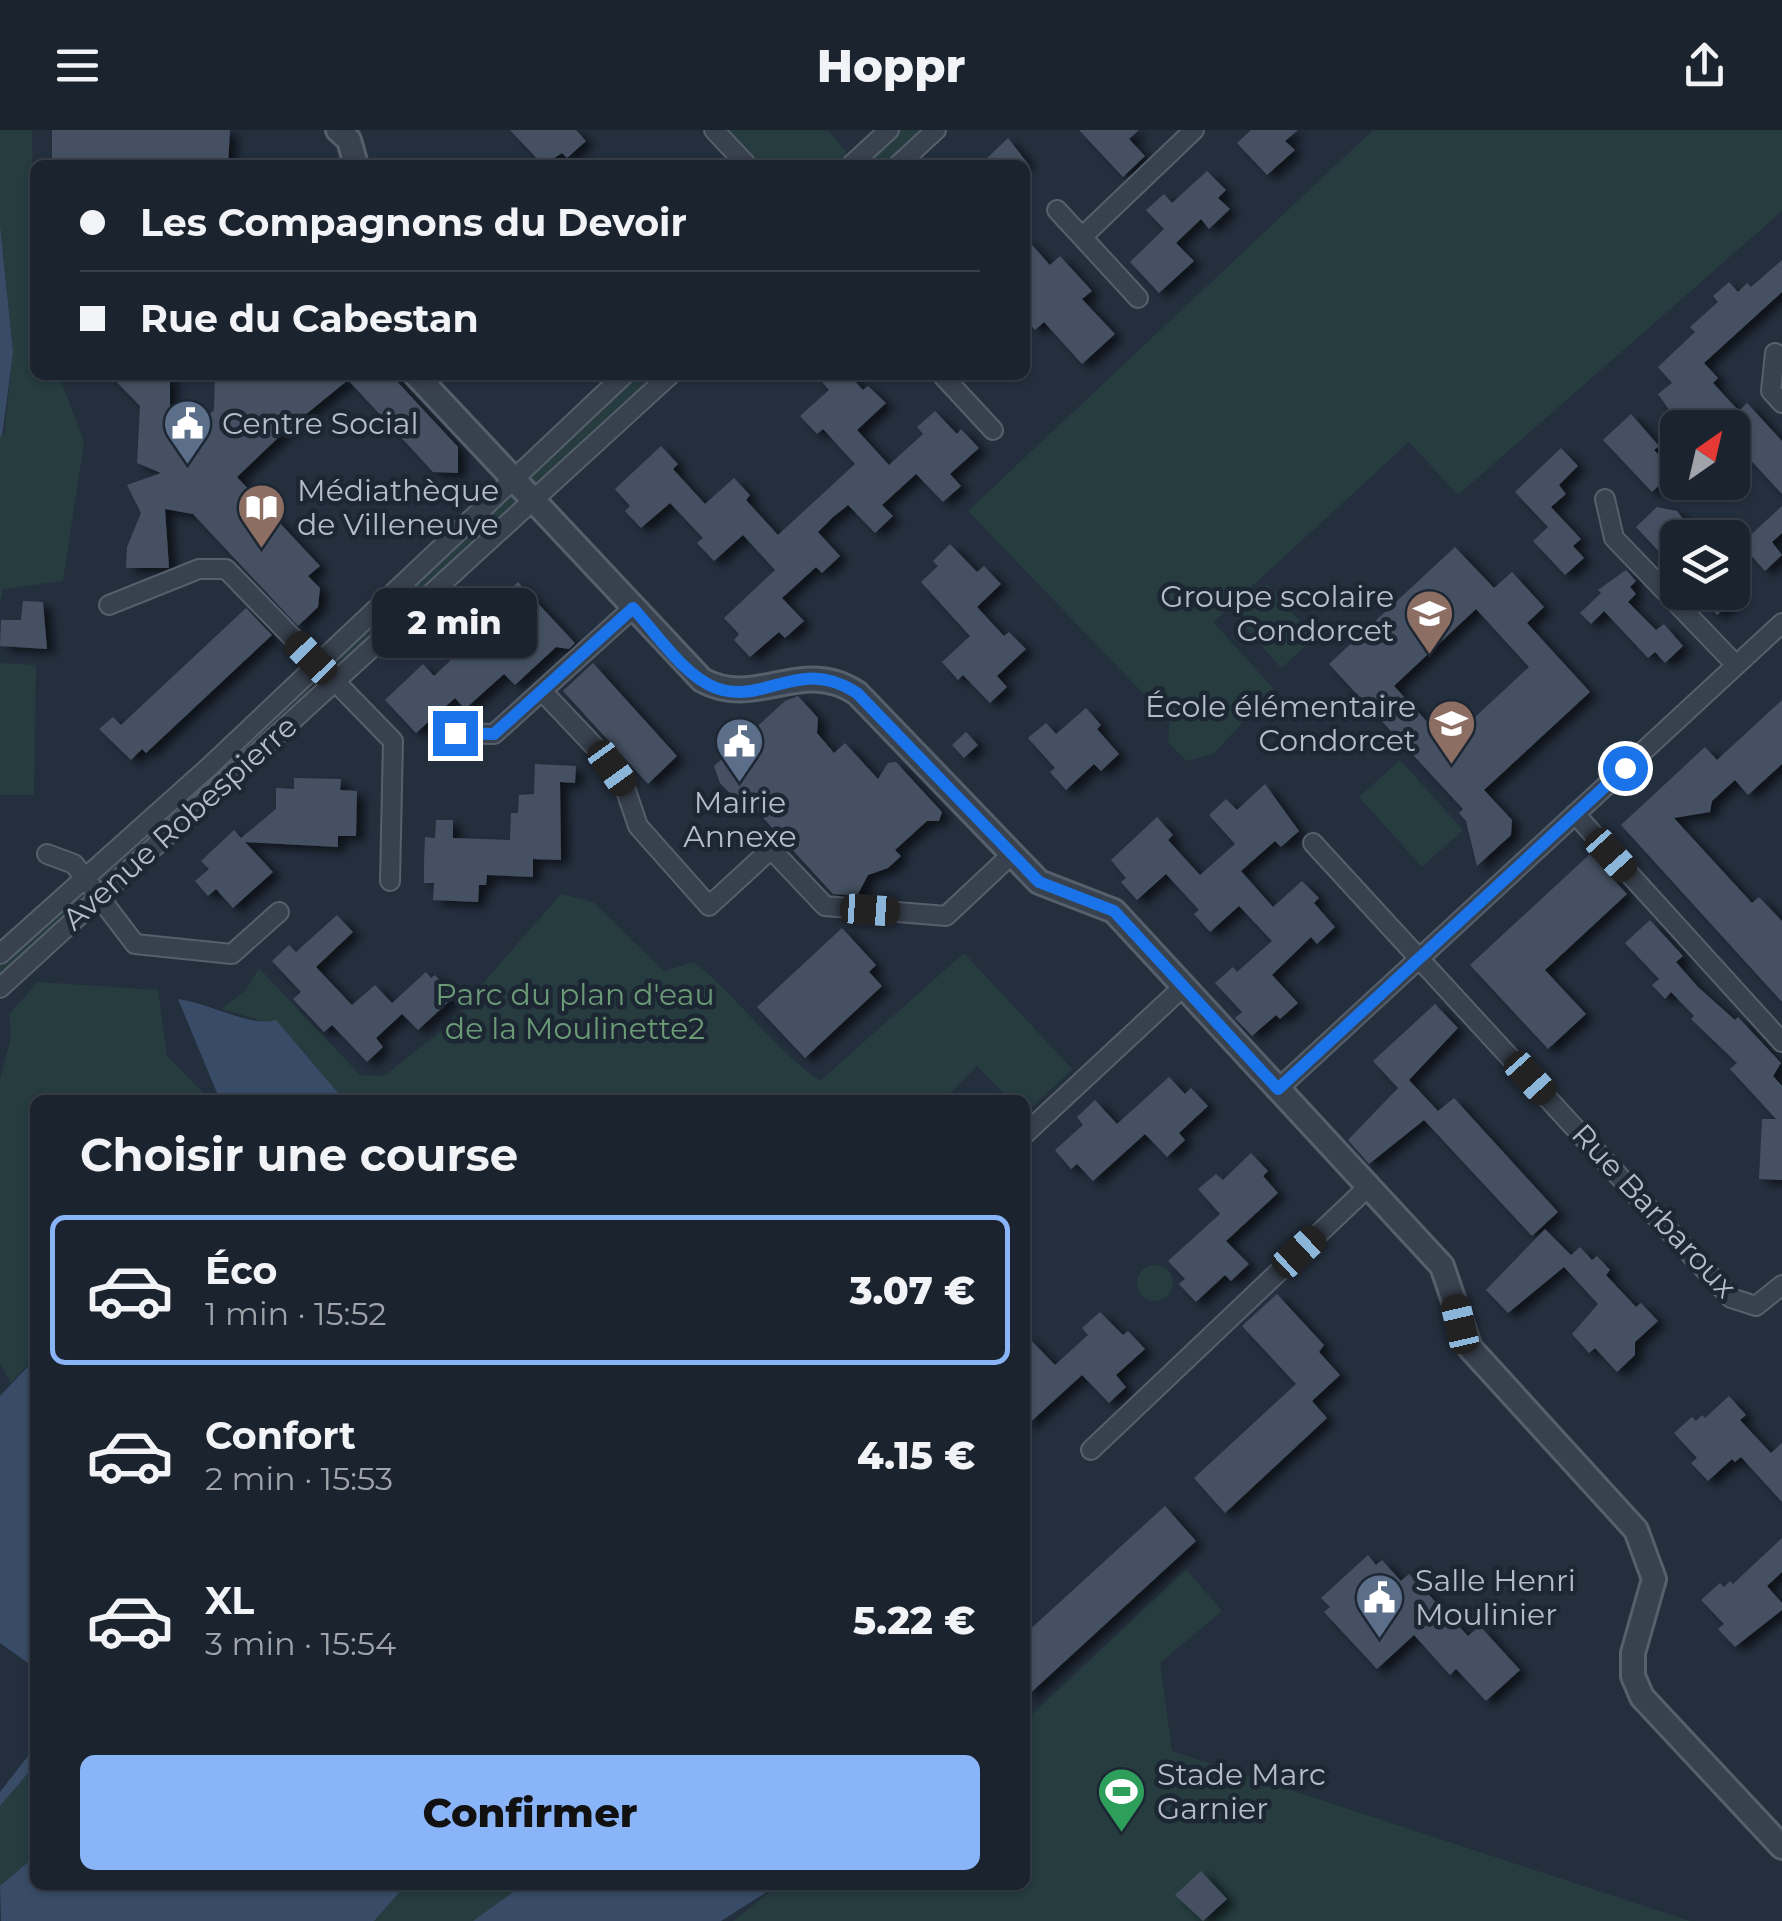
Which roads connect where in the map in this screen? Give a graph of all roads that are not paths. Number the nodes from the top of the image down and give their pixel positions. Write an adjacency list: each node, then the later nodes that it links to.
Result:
1 (338, 130): 6 (street)
2 (714, 130): 7 (street)
3 (889, 130): 8 (street)
4 (936, 130): 9 (street)
5 (1186, 132): 11 (street)
6 (354, 160)
7 (742, 160)
8 (856, 160)
9 (903, 160)
10 (1056, 210): 11 (street)
11 (1082, 236): 12 (street)
12 (1138, 298)
13 (1775, 352): 18 (street)
14 (421, 380): 20 (street)
15 (619, 380): 20 (street, Avenue Robespierre)
16 (665, 380): 22 (street, Avenue Robespierre)
17 (947, 380): 19 (street)
18 (1782, 404)
19 (993, 430)
20 (512, 480): 22 (street); 26 (street, Avenue Robespierre)
21 (1604, 500): 27 (street)
22 (532, 502): 24 (street); 28 (street, Avenue Robespierre)
23 (109, 605): 26 (street)
24 (633, 608): 29 (street); 34 (street)
25 (1779, 631): 27 (street)
26 (318, 664): 28 (street); 35 (street, Avenue Robespierre)
27 (1736, 666): 31 (street)
28 (338, 682): 36 (street); 37 (street, Avenue Robespierre)
29 (542, 691): 30 (street); 34 (street)
30 (455, 733)
31 (1575, 814): 40 (street); 43 (street)
32 (1312, 843): 40 (street, Rue Barbaroux)
33 (47, 854): 35 (street)
34 (1010, 855): 41 (street)
35 (83, 880): 37 (street); 39 (street, Avenue Robespierre)
36 (390, 881)
37 (96, 898): 38 (street); 42 (street, Avenue Robespierre)
38 (279, 912)
39 (0, 954)
40 (1420, 957): 44 (street); 47 (street, Rue Barbaroux)
41 (1182, 987): 44 (street); 45 (street)
42 (0, 988)
43 (1782, 1042)
44 (1278, 1089): 46 (street)
45 (1030, 1129)
46 (1368, 1187): 48 (street); 49 (street)
47 (1782, 1285)
48 (1090, 1450)
49 (1782, 1847)

